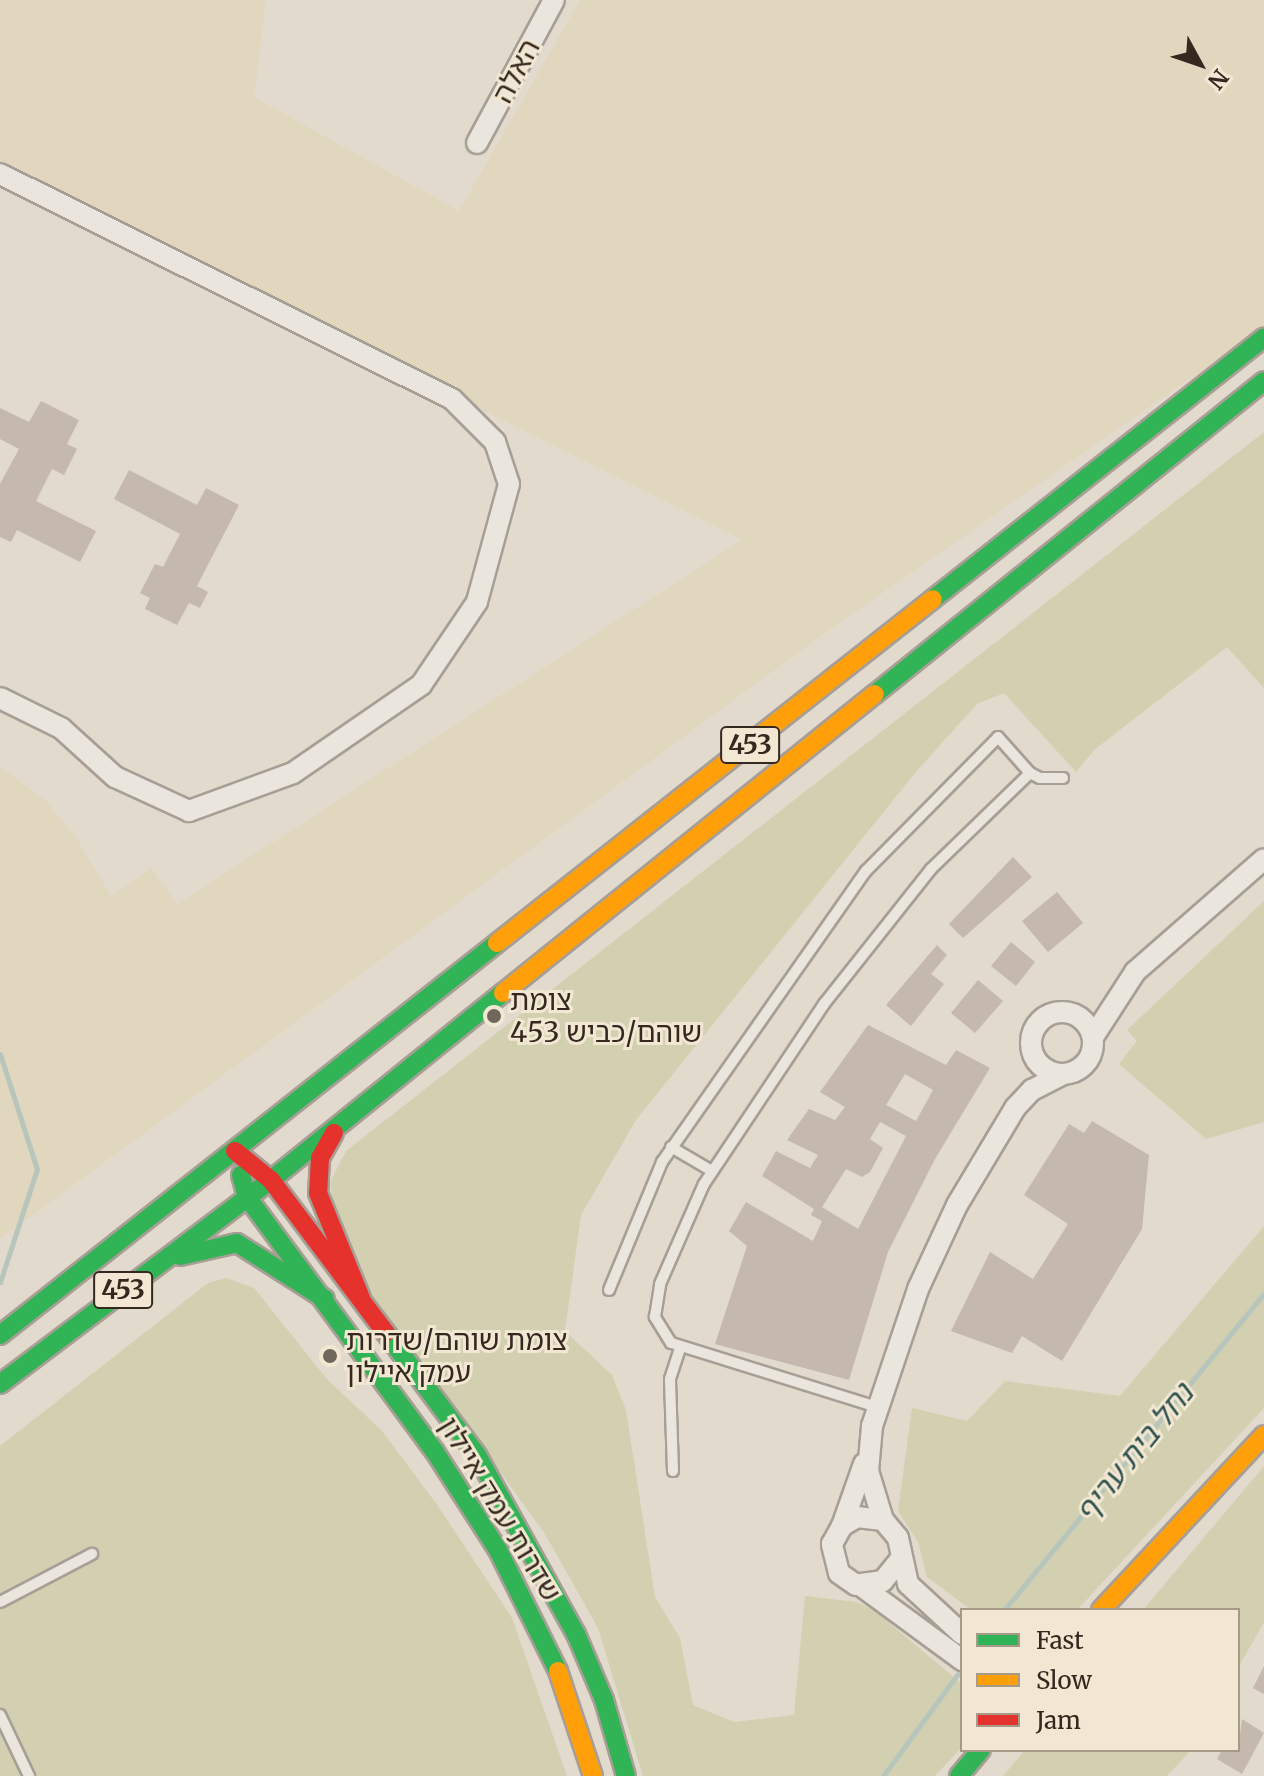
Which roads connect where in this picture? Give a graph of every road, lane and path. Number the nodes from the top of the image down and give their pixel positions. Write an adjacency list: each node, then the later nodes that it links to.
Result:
1 (554, 0): 2 (street, האלה)
2 (477, 143)
3 (0, 174): 8 (street)
4 (1264, 338): 20 (main road, 453)
5 (1264, 381): 7 (main road, 453)
6 (1264, 398): 7 (main road)
7 (1224, 413): 18 (main road, 453)
8 (0, 698)
9 (1030, 773): 10 (lane); 19 (lane); 21 (lane)
10 (1063, 778)
11 (1264, 859): 12 (street)
12 (1127, 981): 13 (street); 14 (street)
13 (1067, 1012): 14 (street); 15 (street)
14 (1093, 1037): 16 (street)
15 (1032, 1050): 16 (street); 17 (street)
16 (1062, 1075): 17 (street)
17 (1015, 1108): 31 (street)
18 (348, 1115): 22 (main road, 453); 26 (main road)
19 (671, 1147): 21 (lane); 25 (lane)
20 (235, 1151): 22 (main road, שדרות עמק איילון); 23 (main road, שדרות עמק איילון); 28 (main road, 453)
21 (712, 1171): 29 (lane)
22 (271, 1180): 23 (main road, 453); 26 (main road, שדרות עמק איילון)
23 (247, 1197): 24 (main road, 453); 27 (main road, שדרות עמק איילון)
24 (152, 1268): 27 (main road); 30 (main road, 453)
25 (609, 1290)
26 (361, 1298): 48 (main road, שדרות עמק איילון)
27 (325, 1299): 47 (main road, שדרות עמק איילון)
28 (0, 1335)
29 (680, 1348): 31 (lane); 34 (lane)
30 (0, 1384)
31 (877, 1407): 33 (street)
32 (1264, 1435): 41 (main road)
33 (869, 1449): 35 (street); 36 (street)
34 (673, 1471)
35 (883, 1520): 36 (street); 38 (street)
36 (842, 1526): 39 (street)
37 (92, 1554): 40 (lane)
38 (899, 1561): 39 (street); 42 (street)
39 (860, 1585): 43 (street)
40 (0, 1602)
41 (1103, 1608)
42 (960, 1632)
43 (960, 1659)
44 (0, 1715): 46 (lane)
45 (979, 1752): 49 (main road)
46 (29, 1776)
47 (593, 1776)
48 (626, 1776)
49 (959, 1776)

